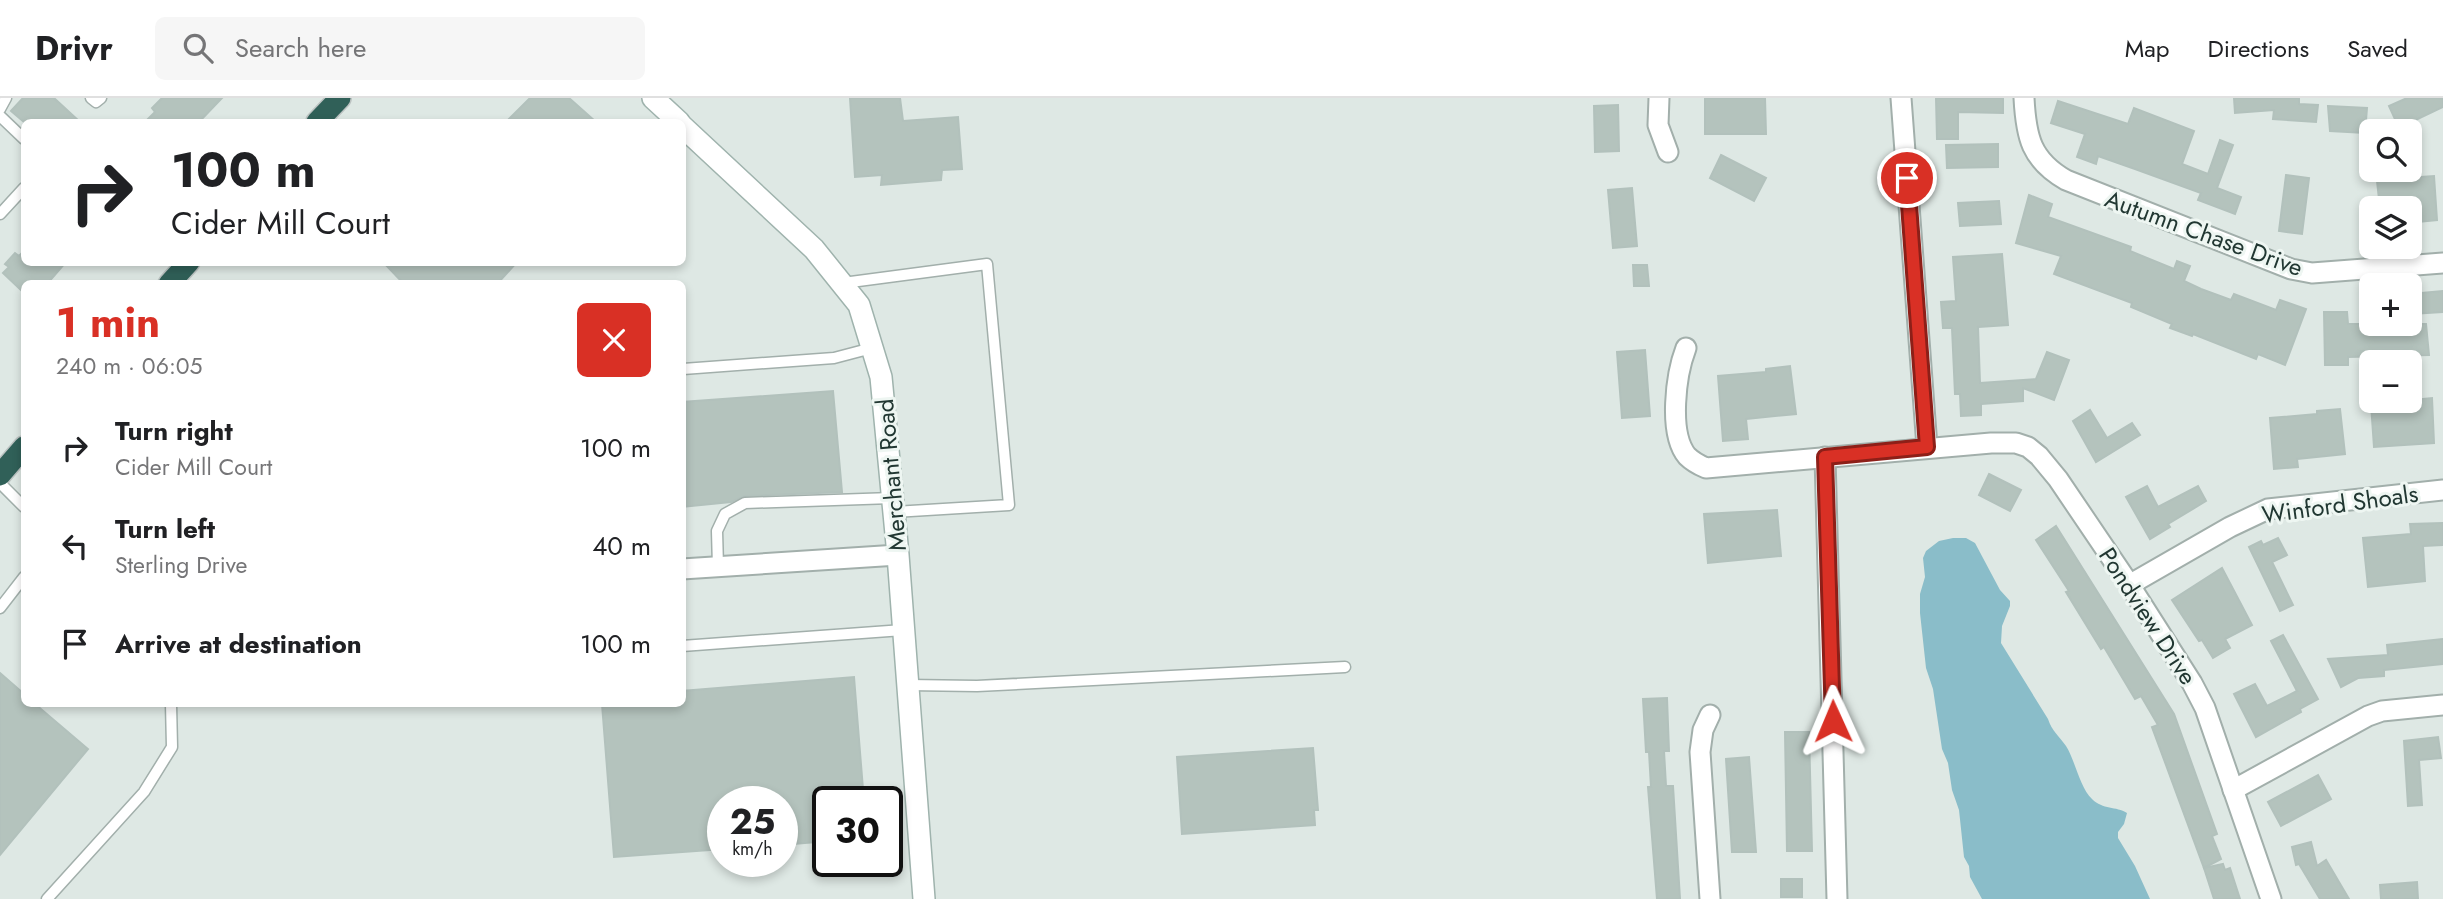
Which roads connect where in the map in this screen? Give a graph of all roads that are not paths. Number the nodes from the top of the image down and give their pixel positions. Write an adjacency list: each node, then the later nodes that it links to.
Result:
1 (6, 98): 9 (lane)
2 (91, 98): 3 (lane)
3 (101, 98)
4 (340, 98): 11 (highway)
5 (653, 98): 12 (street, Merchant Road)
6 (1659, 98): 15 (street)
7 (1901, 98): 25 (street)
8 (2024, 98): 18 (street, Autumn Chase Drive)
9 (0, 109)
10 (0, 116): 14 (lane)
11 (320, 119)
12 (676, 119)
13 (686, 129): 21 (street, Merchant Road)
14 (21, 136)
15 (1668, 152)
16 (21, 191): 17 (lane)
17 (0, 214)
18 (2443, 263)
19 (185, 266): 20 (highway)
20 (173, 280)
21 (841, 283): 22 (street, Merchant Road); 32 (lane)
22 (872, 348): 24 (lane); 32 (street, Merchant Road)
23 (1686, 348): 27 (street, Pondview Drive)
24 (686, 369)
25 (1927, 447): 27 (street, Pondview Drive); 37 (street, Pondview Drive)
26 (21, 450): 28 (highway)
27 (1825, 457): 50 (street)
28 (0, 475)
29 (0, 483): 31 (lane)
30 (2443, 490): 37 (street, Winford Shoals)
31 (21, 503)
32 (894, 505): 33 (street, Merchant Road); 34 (lane)
33 (898, 555): 34 (street); 39 (street, Merchant Road)
34 (718, 567): 35 (street)
35 (686, 569)
36 (21, 582): 38 (lane)
37 (2129, 585): 46 (street, Pondview Drive)
38 (0, 608)
39 (904, 630): 40 (lane); 42 (street, Merchant Road)
40 (686, 646)
41 (1345, 667): 42 (lane)
42 (908, 685): 48 (street, Merchant Road)
43 (2443, 705): 46 (street)
44 (171, 707): 47 (lane)
45 (1710, 715): 49 (street)
46 (2233, 790): 51 (street, Pondview Drive)
47 (47, 899)
48 (924, 899)
49 (1710, 899)
50 (1837, 899)
51 (2271, 899)

